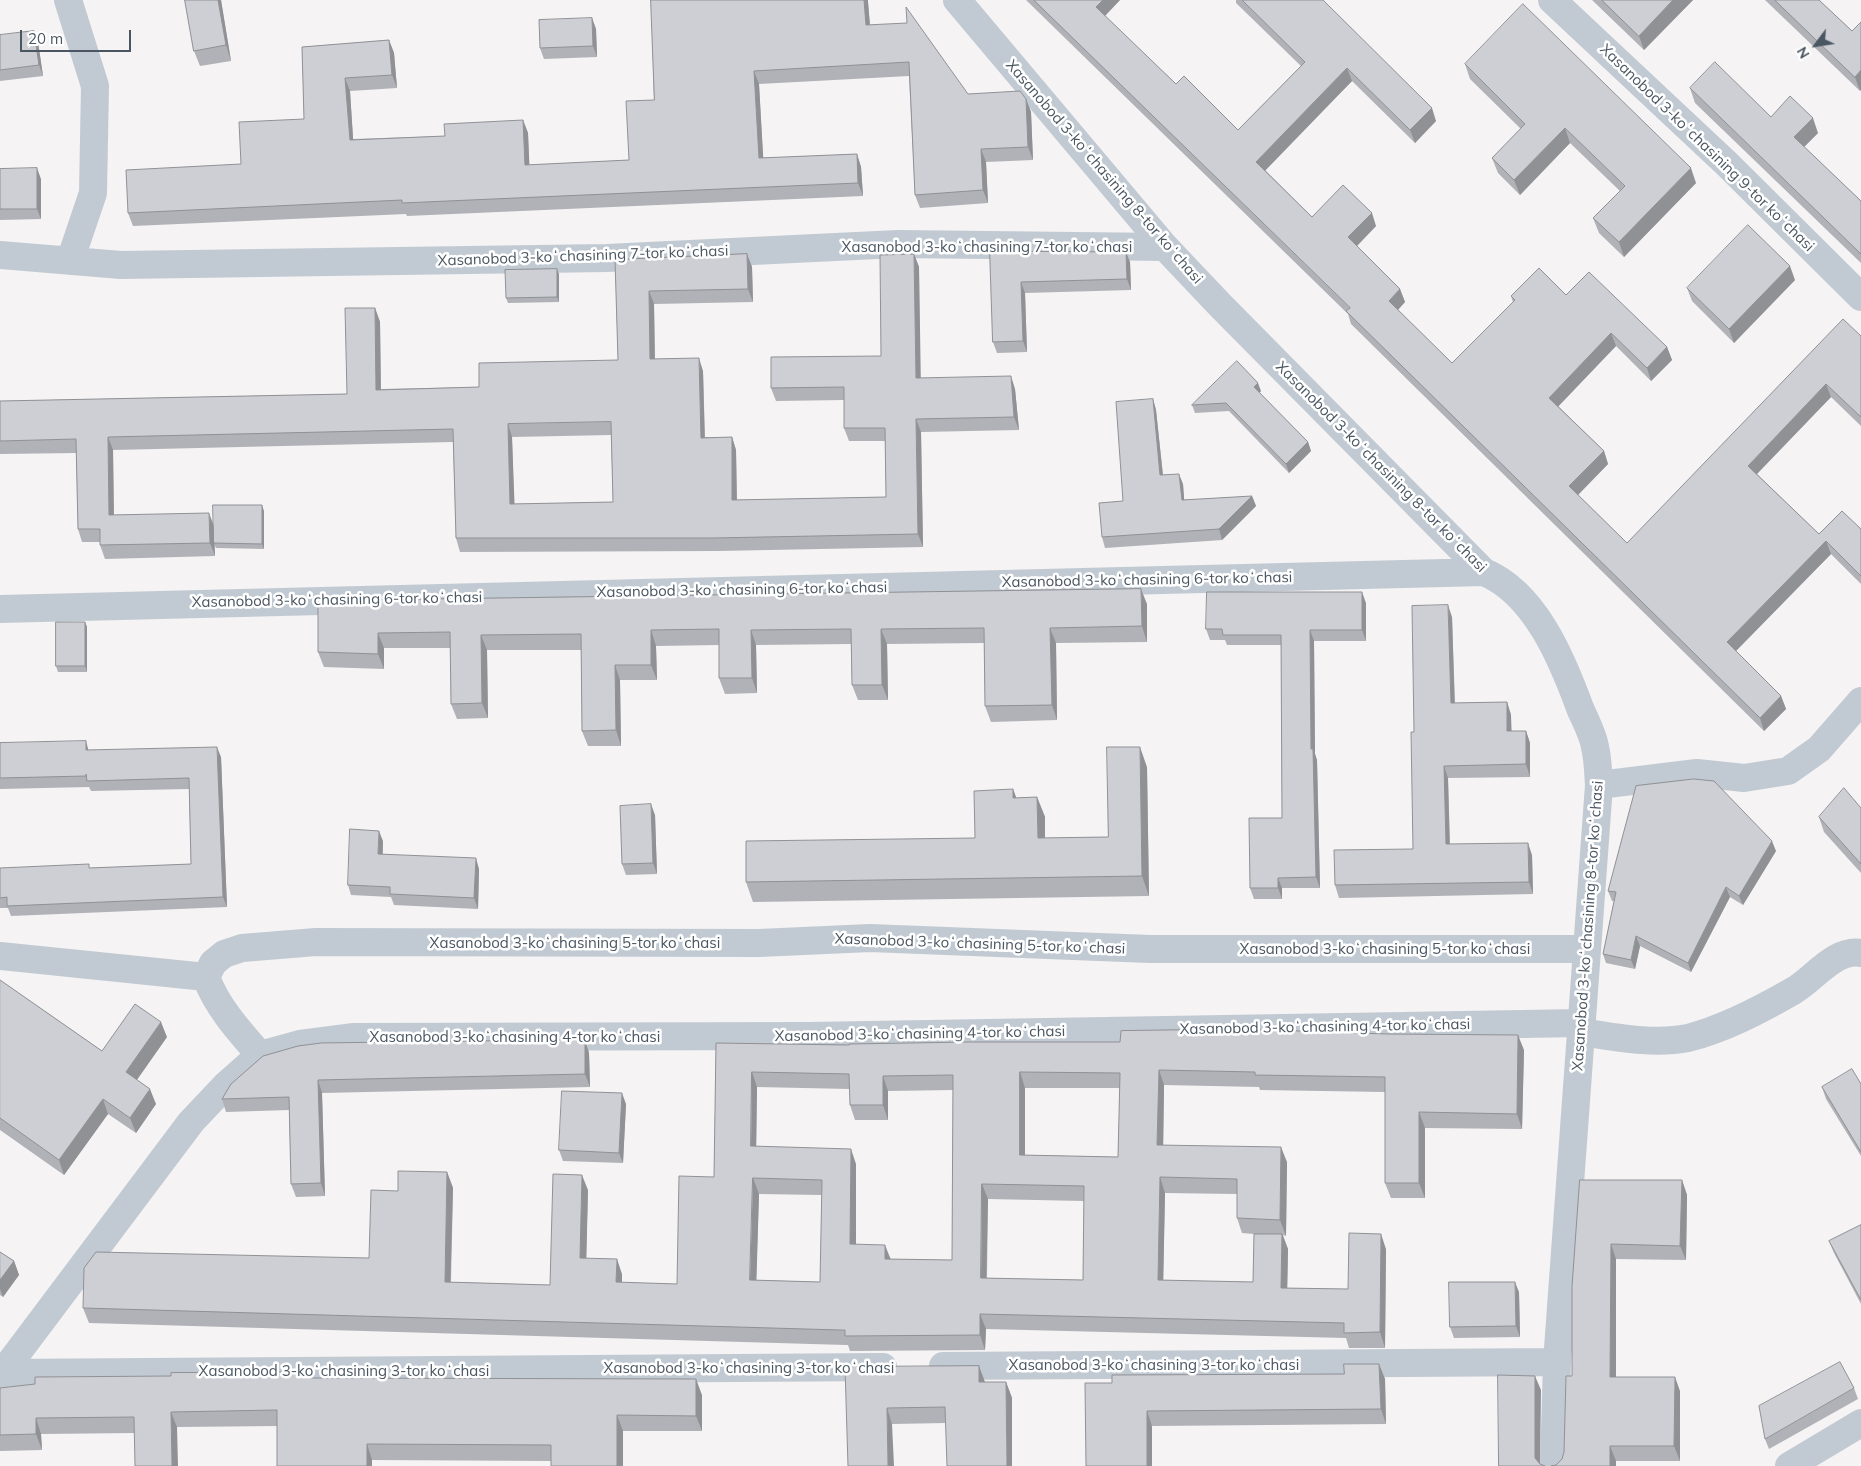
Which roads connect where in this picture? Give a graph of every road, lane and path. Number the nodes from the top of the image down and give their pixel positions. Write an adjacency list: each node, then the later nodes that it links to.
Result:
1 (68, 0): 6 (street)
2 (957, 0): 4 (street, Xasanobod 3-koʻchasining 8-tor koʻchasi)
3 (1552, 0): 7 (street, Xasanobod 3-koʻchasining 9-tor koʻchasi)
4 (1165, 247): 6 (street, Xasanobod 3-koʻchasining 7-tor koʻchasi); 8 (street, Xasanobod 3-koʻchasining 8-tor koʻchasi)
5 (0, 255): 6 (street, Xasanobod 3-koʻchasining 7-tor koʻchasi)
6 (70, 261)
7 (1861, 297)
8 (1484, 572): 9 (street, Xasanobod 3-koʻchasining 6-tor koʻchasi); 11 (street, Xasanobod 3-koʻchasining 8-tor koʻchasi)
9 (0, 609)
10 (1861, 701): 11 (street)
11 (1599, 785): 12 (street, Xasanobod 3-koʻchasining 8-tor koʻchasi)
12 (1586, 949): 15 (street, Xasanobod 3-koʻchasining 5-tor koʻchasi); 16 (street, Xasanobod 3-koʻchasining 8-tor koʻchasi)
13 (1861, 953): 16 (street, Xasanobod 3-koʻchasining 4-tor koʻchasi)
14 (0, 956): 15 (street)
15 (206, 977): 17 (street)
16 (1581, 1027): 17 (street, Xasanobod 3-koʻchasining 4-tor koʻchasi); 18 (street, Xasanobod 3-koʻchasining 8-tor koʻchasi)
17 (260, 1055): 19 (street)
18 (1557, 1362): 19 (street, Xasanobod 3-koʻchasining 3-tor koʻchasi); 21 (street, Xasanobod 3-koʻchasining 8-tor koʻchasi)
19 (1, 1374)
20 (1861, 1423): 22 (street)
21 (1554, 1466)
22 (1789, 1466)

